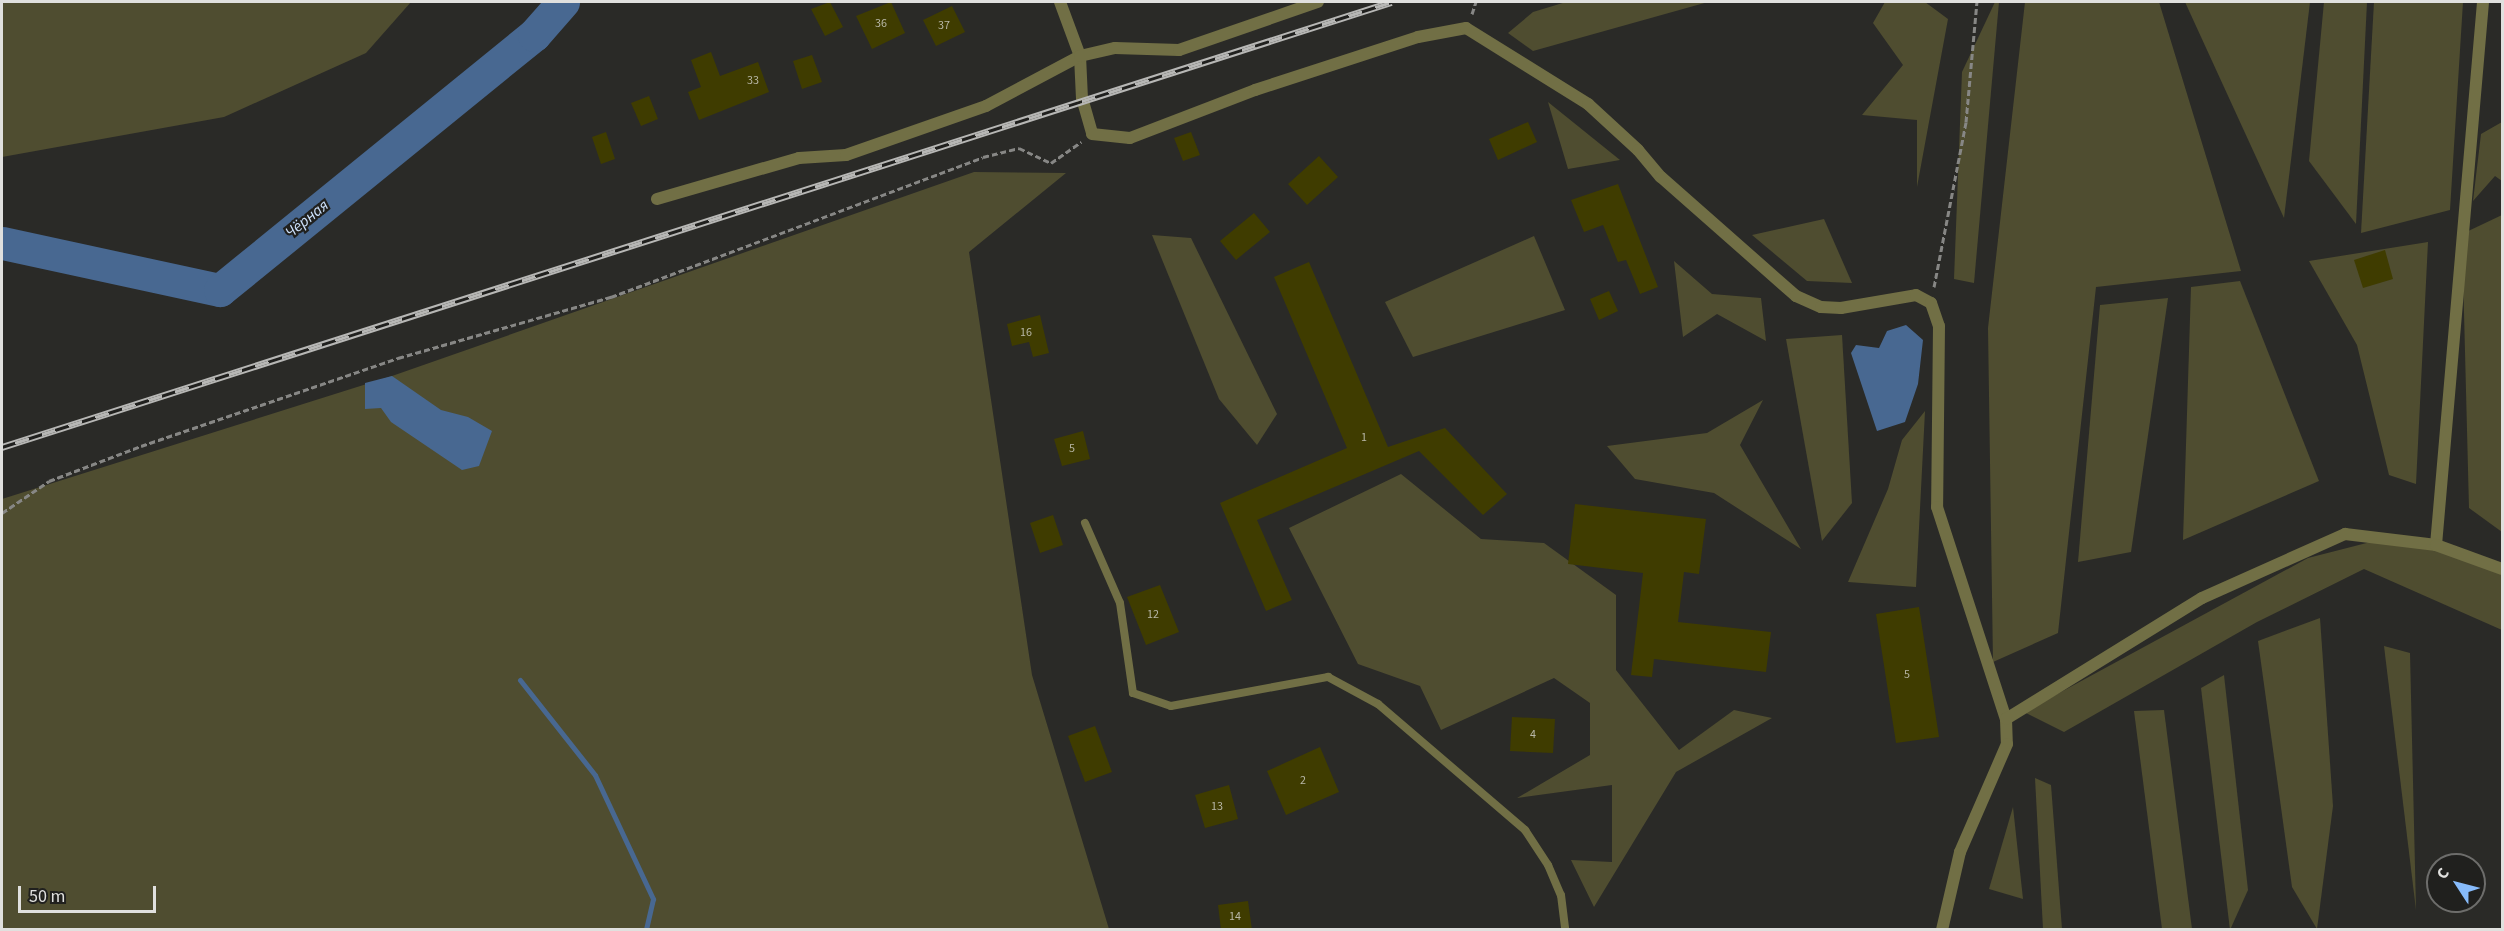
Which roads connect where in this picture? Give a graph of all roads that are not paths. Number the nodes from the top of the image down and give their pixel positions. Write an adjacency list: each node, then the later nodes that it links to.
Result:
1 (1060, 2): 4 (street)
2 (1318, 2): 4 (street)
3 (2483, 2): 7 (street)
4 (1080, 56): 5 (street); 9 (street)
5 (657, 199)
6 (1085, 523): 10 (lane)
7 (2436, 545): 8 (street); 9 (street)
8 (2502, 569)
9 (2006, 719): 11 (street)
10 (1564, 930)
11 (1942, 930)

